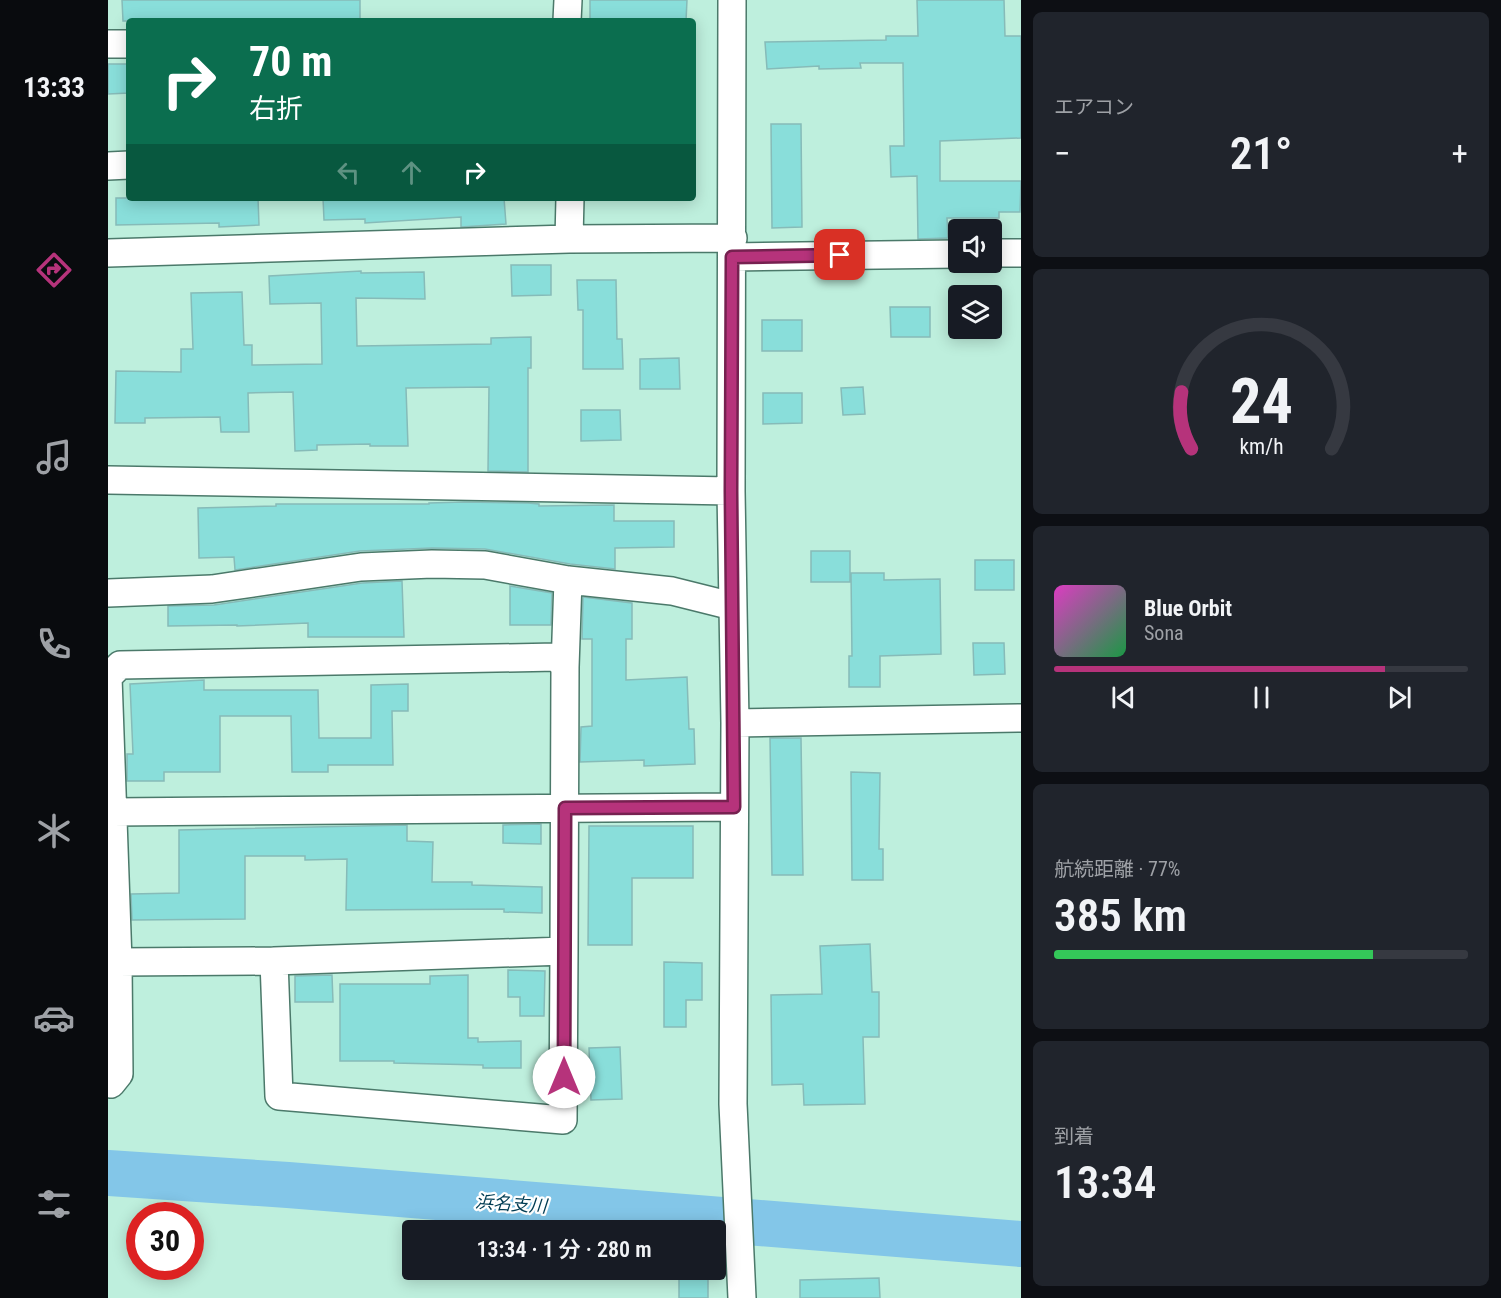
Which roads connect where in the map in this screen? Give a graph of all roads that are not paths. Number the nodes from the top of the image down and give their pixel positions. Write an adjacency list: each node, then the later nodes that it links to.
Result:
1 (568, 0): 3 (street)
2 (732, 0): 10 (street)
3 (567, 18)
4 (108, 44): 5 (street)
5 (126, 44)
6 (126, 165): 7 (street)
7 (108, 166)
8 (570, 201): 9 (street)
9 (569, 239): 10 (street); 11 (street)
10 (733, 248): 14 (street); 16 (street)
11 (108, 253)
12 (1002, 253): 13 (street)
13 (1021, 253)
14 (948, 254)
15 (108, 480): 16 (street)
16 (731, 491): 19 (street)
17 (568, 580): 18 (street); 19 (street); 20 (street)
18 (108, 593)
19 (732, 606): 24 (street)
20 (565, 667): 22 (street); 26 (street)
21 (108, 673): 22 (street)
22 (108, 677): 27 (street)
23 (1021, 718): 24 (street)
24 (735, 723): 25 (street)
25 (734, 807): 26 (street); 32 (street)
26 (565, 808): 27 (street); 28 (street)
27 (113, 812): 30 (street)
28 (564, 951): 29 (street); 29 (street)
29 (274, 961): 30 (street)
30 (118, 962): 31 (street)
31 (108, 1083)
32 (742, 1298)

